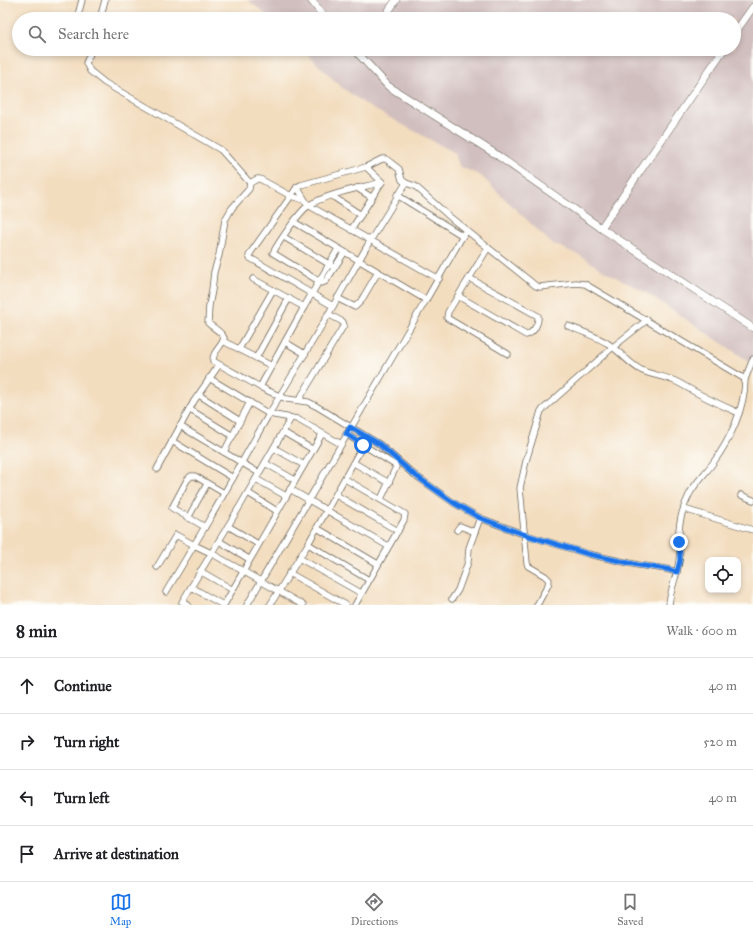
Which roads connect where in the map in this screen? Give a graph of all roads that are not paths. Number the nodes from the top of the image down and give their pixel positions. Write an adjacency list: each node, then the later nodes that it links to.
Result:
1 (82, 0): 6 (street)
2 (105, 0): 7 (street)
3 (311, 0): 8 (street)
4 (396, 0): 9 (street)
5 (753, 7): 10 (street)
6 (79, 12)
7 (102, 12)
8 (320, 12)
9 (388, 12)
10 (741, 24)
11 (89, 56): 16 (street)
12 (363, 56): 27 (street)
13 (719, 56): 27 (street)
14 (366, 167): 15 (street); 17 (street); 18 (street)
15 (382, 182): 19 (street); 23 (street)
16 (250, 183): 21 (street); 56 (street)
17 (406, 183): 20 (street); 29 (street)
18 (297, 187): 21 (street); 24 (street)
19 (357, 188): 22 (street); 23 (street)
20 (397, 195): 30 (street); 32 (street)
21 (291, 196): 24 (street); 45 (street)
22 (332, 196): 24 (street); 25 (street)
23 (371, 197): 25 (street)
24 (306, 203): 26 (street); 28 (street)
25 (361, 215): 28 (street)
26 (294, 222): 31 (street); 34 (street)
27 (601, 228): 55 (street)
28 (351, 230): 32 (street)
29 (466, 230): 30 (street); 33 (street)
30 (463, 236): 42 (street)
31 (284, 237): 37 (street); 43 (street)
32 (370, 240): 36 (street); 42 (street)
33 (488, 248): 40 (street); 53 (street)
34 (338, 249): 35 (street); 37 (street)
35 (344, 253): 36 (street); 38 (street)
36 (358, 260): 39 (street); 48 (street)
37 (329, 264): 38 (street); 43 (street)
38 (335, 267): 43 (street)
39 (378, 272): 48 (street); 49 (street)
40 (469, 278): 46 (street); 46 (street)
41 (253, 279): 44 (street)
42 (439, 279): 49 (street)
43 (319, 281): 45 (street)
44 (273, 290): 47 (street); 59 (street)
45 (312, 295): 50 (street); 51 (street)
46 (458, 296): 61 (street)
47 (289, 298): 51 (street); 62 (street)
48 (337, 298): 50 (street)
49 (426, 300): 79 (street)
50 (333, 306): 52 (street)
51 (304, 307): 57 (street)
52 (328, 314): 60 (street); 71 (street)
53 (648, 320): 58 (street); 67 (street)
54 (568, 326): 58 (street)
55 (753, 328)
56 (223, 341): 59 (street); 64 (street)
57 (285, 342): 60 (street); 65 (street)
58 (613, 347): 74 (street); 123 (street)
59 (239, 349): 62 (street)
60 (304, 354): 70 (street)
61 (508, 354)
62 (256, 358): 65 (street)
63 (753, 359): 67 (street)
64 (216, 363): 66 (street); 68 (street)
65 (272, 366): 68 (street)
66 (209, 378): 69 (street); 72 (street)
67 (745, 379): 74 (street)
68 (260, 387): 70 (street)
69 (199, 395): 73 (street); 77 (street)
70 (279, 396): 71 (street); 75 (street)
71 (299, 400): 79 (street)
72 (250, 402): 75 (street); 77 (street)
73 (189, 409): 78 (street); 83 (street)
74 (739, 413): 111 (street)
75 (269, 414): 76 (street); 90 (street)
76 (291, 418): 80 (street); 81 (street)
77 (240, 421): 83 (street)
78 (180, 426): 84 (street); 89 (street)
79 (350, 427): 82 (street); 115 (street)
80 (283, 432): 87 (street); 88 (street)
81 (322, 434): 85 (street); 88 (street)
82 (346, 434): 85 (street); 86 (street)
83 (233, 436): 89 (street)
84 (172, 441): 94 (street); 96 (street)
85 (341, 444): 110 (street)
86 (363, 445): 92 (street); 100 (street)
87 (274, 448): 91 (street); 93 (street)
88 (312, 449): 93 (street)
89 (224, 452): 90 (street)
90 (241, 463): 95 (street); 96 (street)
91 (265, 463): 95 (street); 99 (street)
92 (354, 463): 98 (street); 100 (street)
93 (304, 465): 99 (street)
94 (157, 469)
95 (259, 473): 97 (street)
96 (233, 478): 103 (street)
97 (256, 479): 104 (street); 107 (street)
98 (345, 479): 105 (street); 108 (street)
99 (295, 480): 102 (street)
100 (389, 483): 108 (street)
101 (207, 484): 103 (street); 114 (street); 114 (street)
102 (290, 489): 107 (street); 110 (street)
103 (224, 493): 117 (street)
104 (248, 494): 112 (street); 116 (street)
105 (336, 495): 113 (street); 121 (street)
106 (741, 495): 109 (street)
107 (286, 496): 112 (street)
108 (381, 499): 121 (street)
109 (753, 500)
110 (308, 501): 113 (street); 139 (street)
111 (684, 510): 120 (street); 136 (street)
112 (277, 512): 125 (street)
113 (326, 512): 118 (street); 128 (street)
114 (188, 518): 117 (street)
115 (480, 518): 122 (street); 123 (street)
116 (228, 526): 124 (street); 125 (street)
117 (205, 527): 127 (street)
118 (317, 528): 126 (street); 132 (street)
119 (457, 530): 122 (street)
120 (753, 530)
121 (398, 531): 128 (street)
122 (475, 532): 145 (street)
123 (523, 534): 136 (street); 153 (street)
124 (219, 541): 129 (street); 131 (street)
125 (258, 544): 131 (street)
126 (308, 544): 130 (street); 138 (street)
127 (194, 545): 129 (street); 133 (street); 143 (street)
128 (388, 546): 132 (street)
129 (211, 553): 134 (street); 135 (street)
130 (298, 558): 137 (street); 144 (street)
131 (249, 559): 135 (street)
132 (378, 564): 138 (street)
133 (157, 567)
134 (200, 571): 140 (street); 141 (street)
135 (244, 572): 139 (street); 141 (street)
136 (677, 572): 154 (street)
137 (290, 573): 142 (street); 151 (street)
138 (369, 580): 144 (street)
139 (261, 581): 142 (street); 148 (street)
140 (191, 587): 146 (street); 147 (street)
141 (233, 590): 147 (street)
142 (278, 591): 149 (street); 150 (street)
143 (166, 592)
144 (361, 593): 152 (street)
145 (452, 599)
146 (188, 605)
147 (224, 605)
148 (247, 605)
149 (270, 605)
150 (302, 605)
151 (346, 605)
152 (355, 605)
153 (537, 605)
154 (669, 605)

